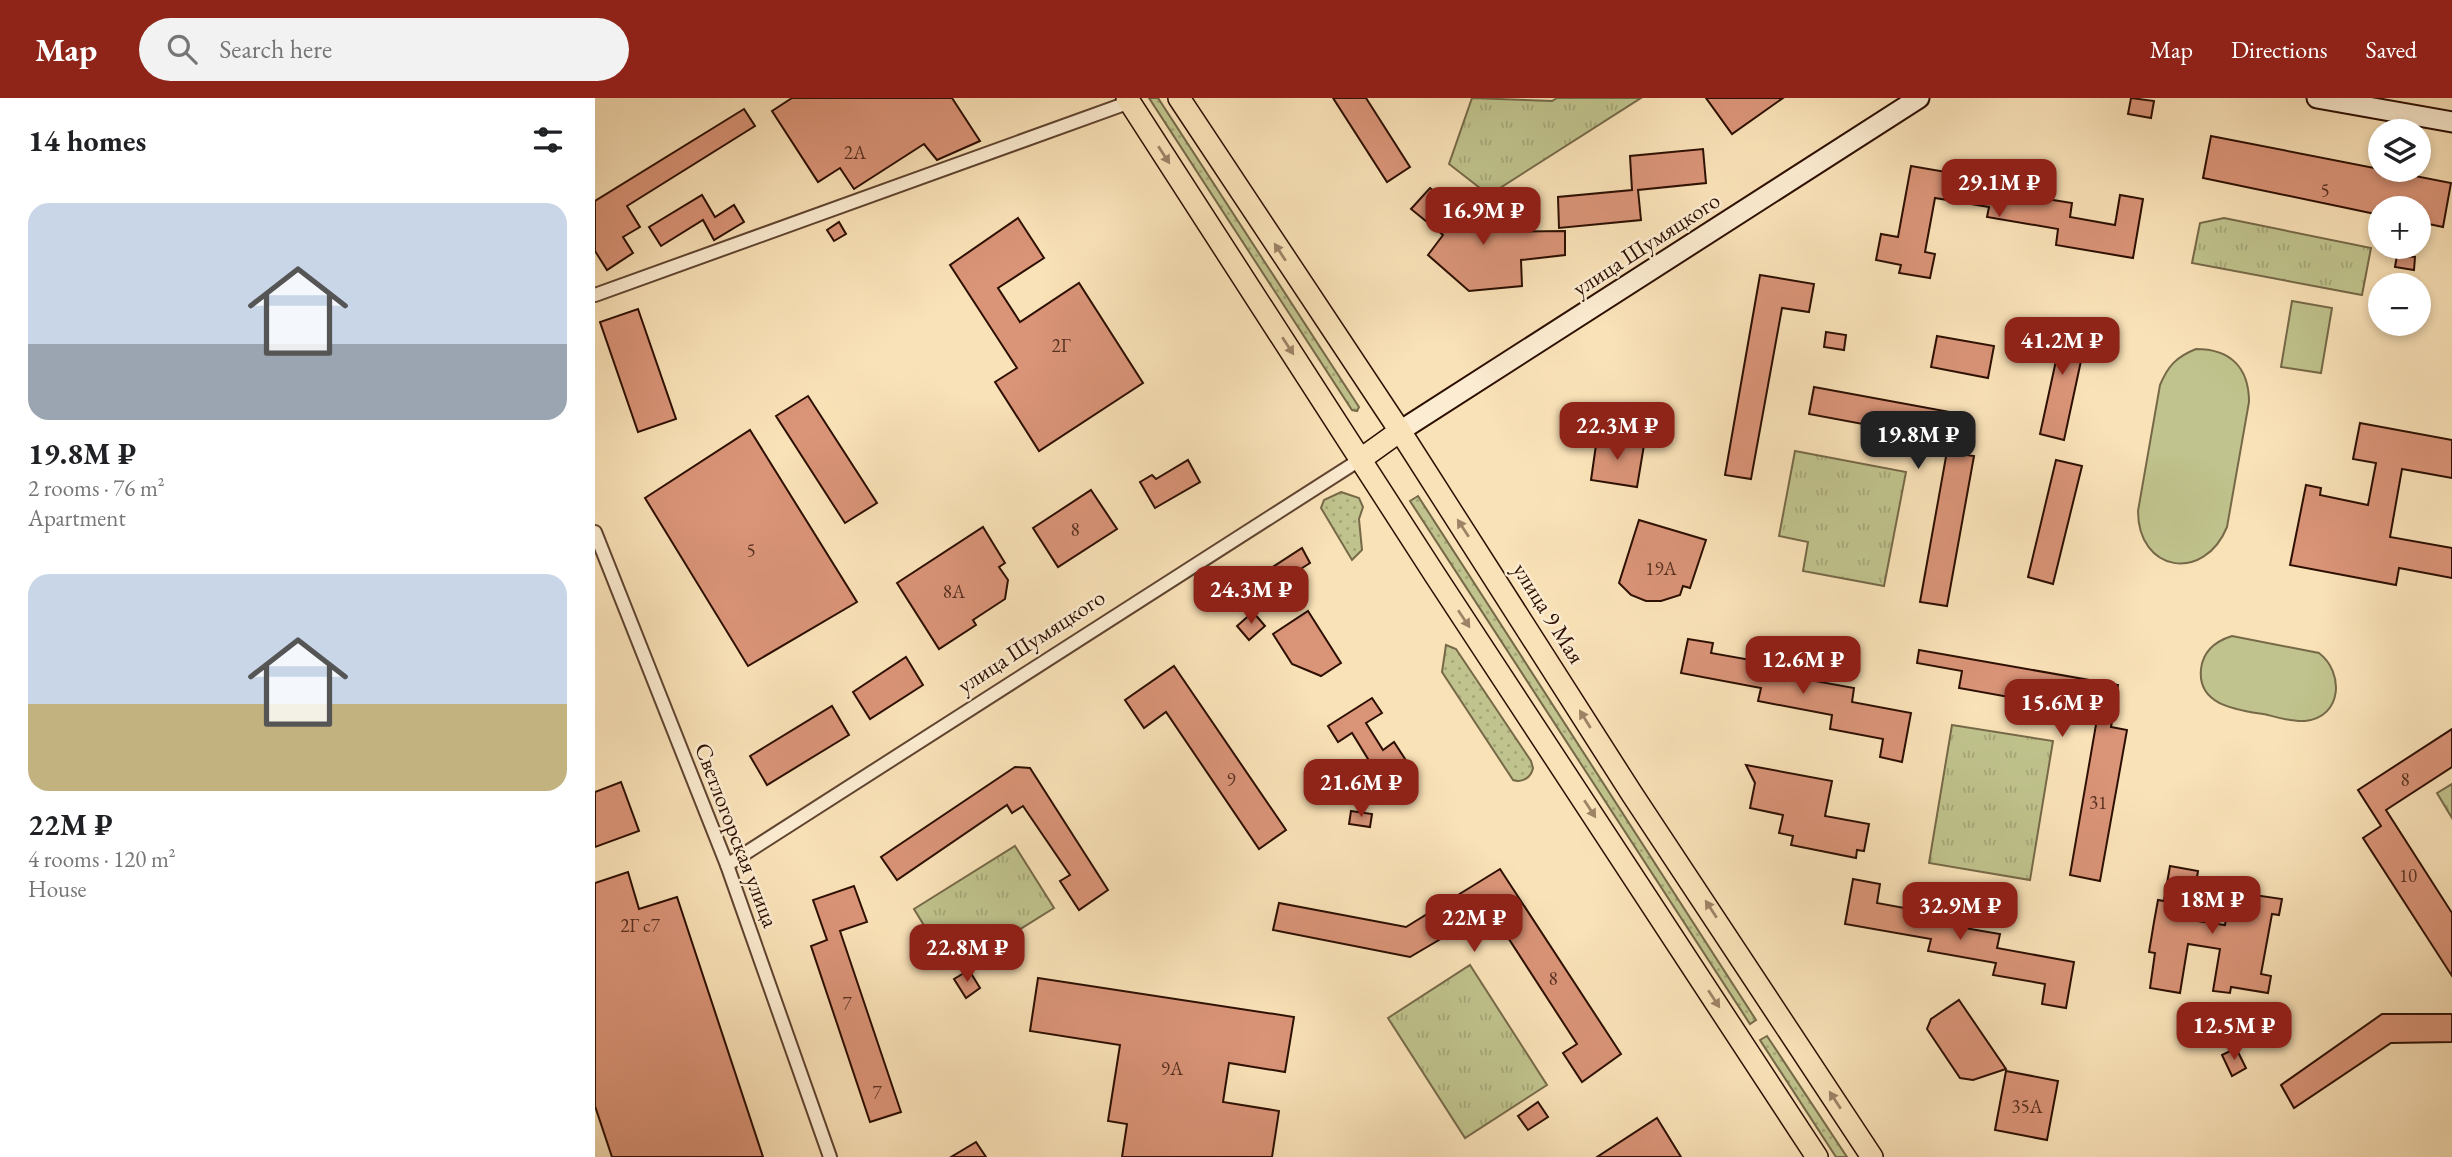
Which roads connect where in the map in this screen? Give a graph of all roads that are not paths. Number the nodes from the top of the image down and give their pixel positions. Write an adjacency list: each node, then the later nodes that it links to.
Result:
1 (1179, 98): 7 (main road, улица 9 Мая)
2 (1196, 98): 7 (main road)
3 (1919, 98): 9 (street, улица Шумяцкого)
4 (2317, 98): 6 (street)
5 (1128, 100): 8 (street); 10 (main road, one-way to 10)
6 (2452, 122)
7 (1202, 133): 9 (main road, улица 9 Мая, one-way to 7)
8 (595, 295)
9 (1400, 431): 10 (main road); 15 (main road, улица 9 Мая, one-way to 9)
10 (1361, 459): 12 (street, улица Шумяцкого); 14 (main road, one-way to 14)
11 (595, 532): 12 (street, Светлогорская улица)
12 (727, 865): 13 (street, Светлогорская улица)
13 (830, 1157)
14 (1817, 1157)
15 (1872, 1157)

